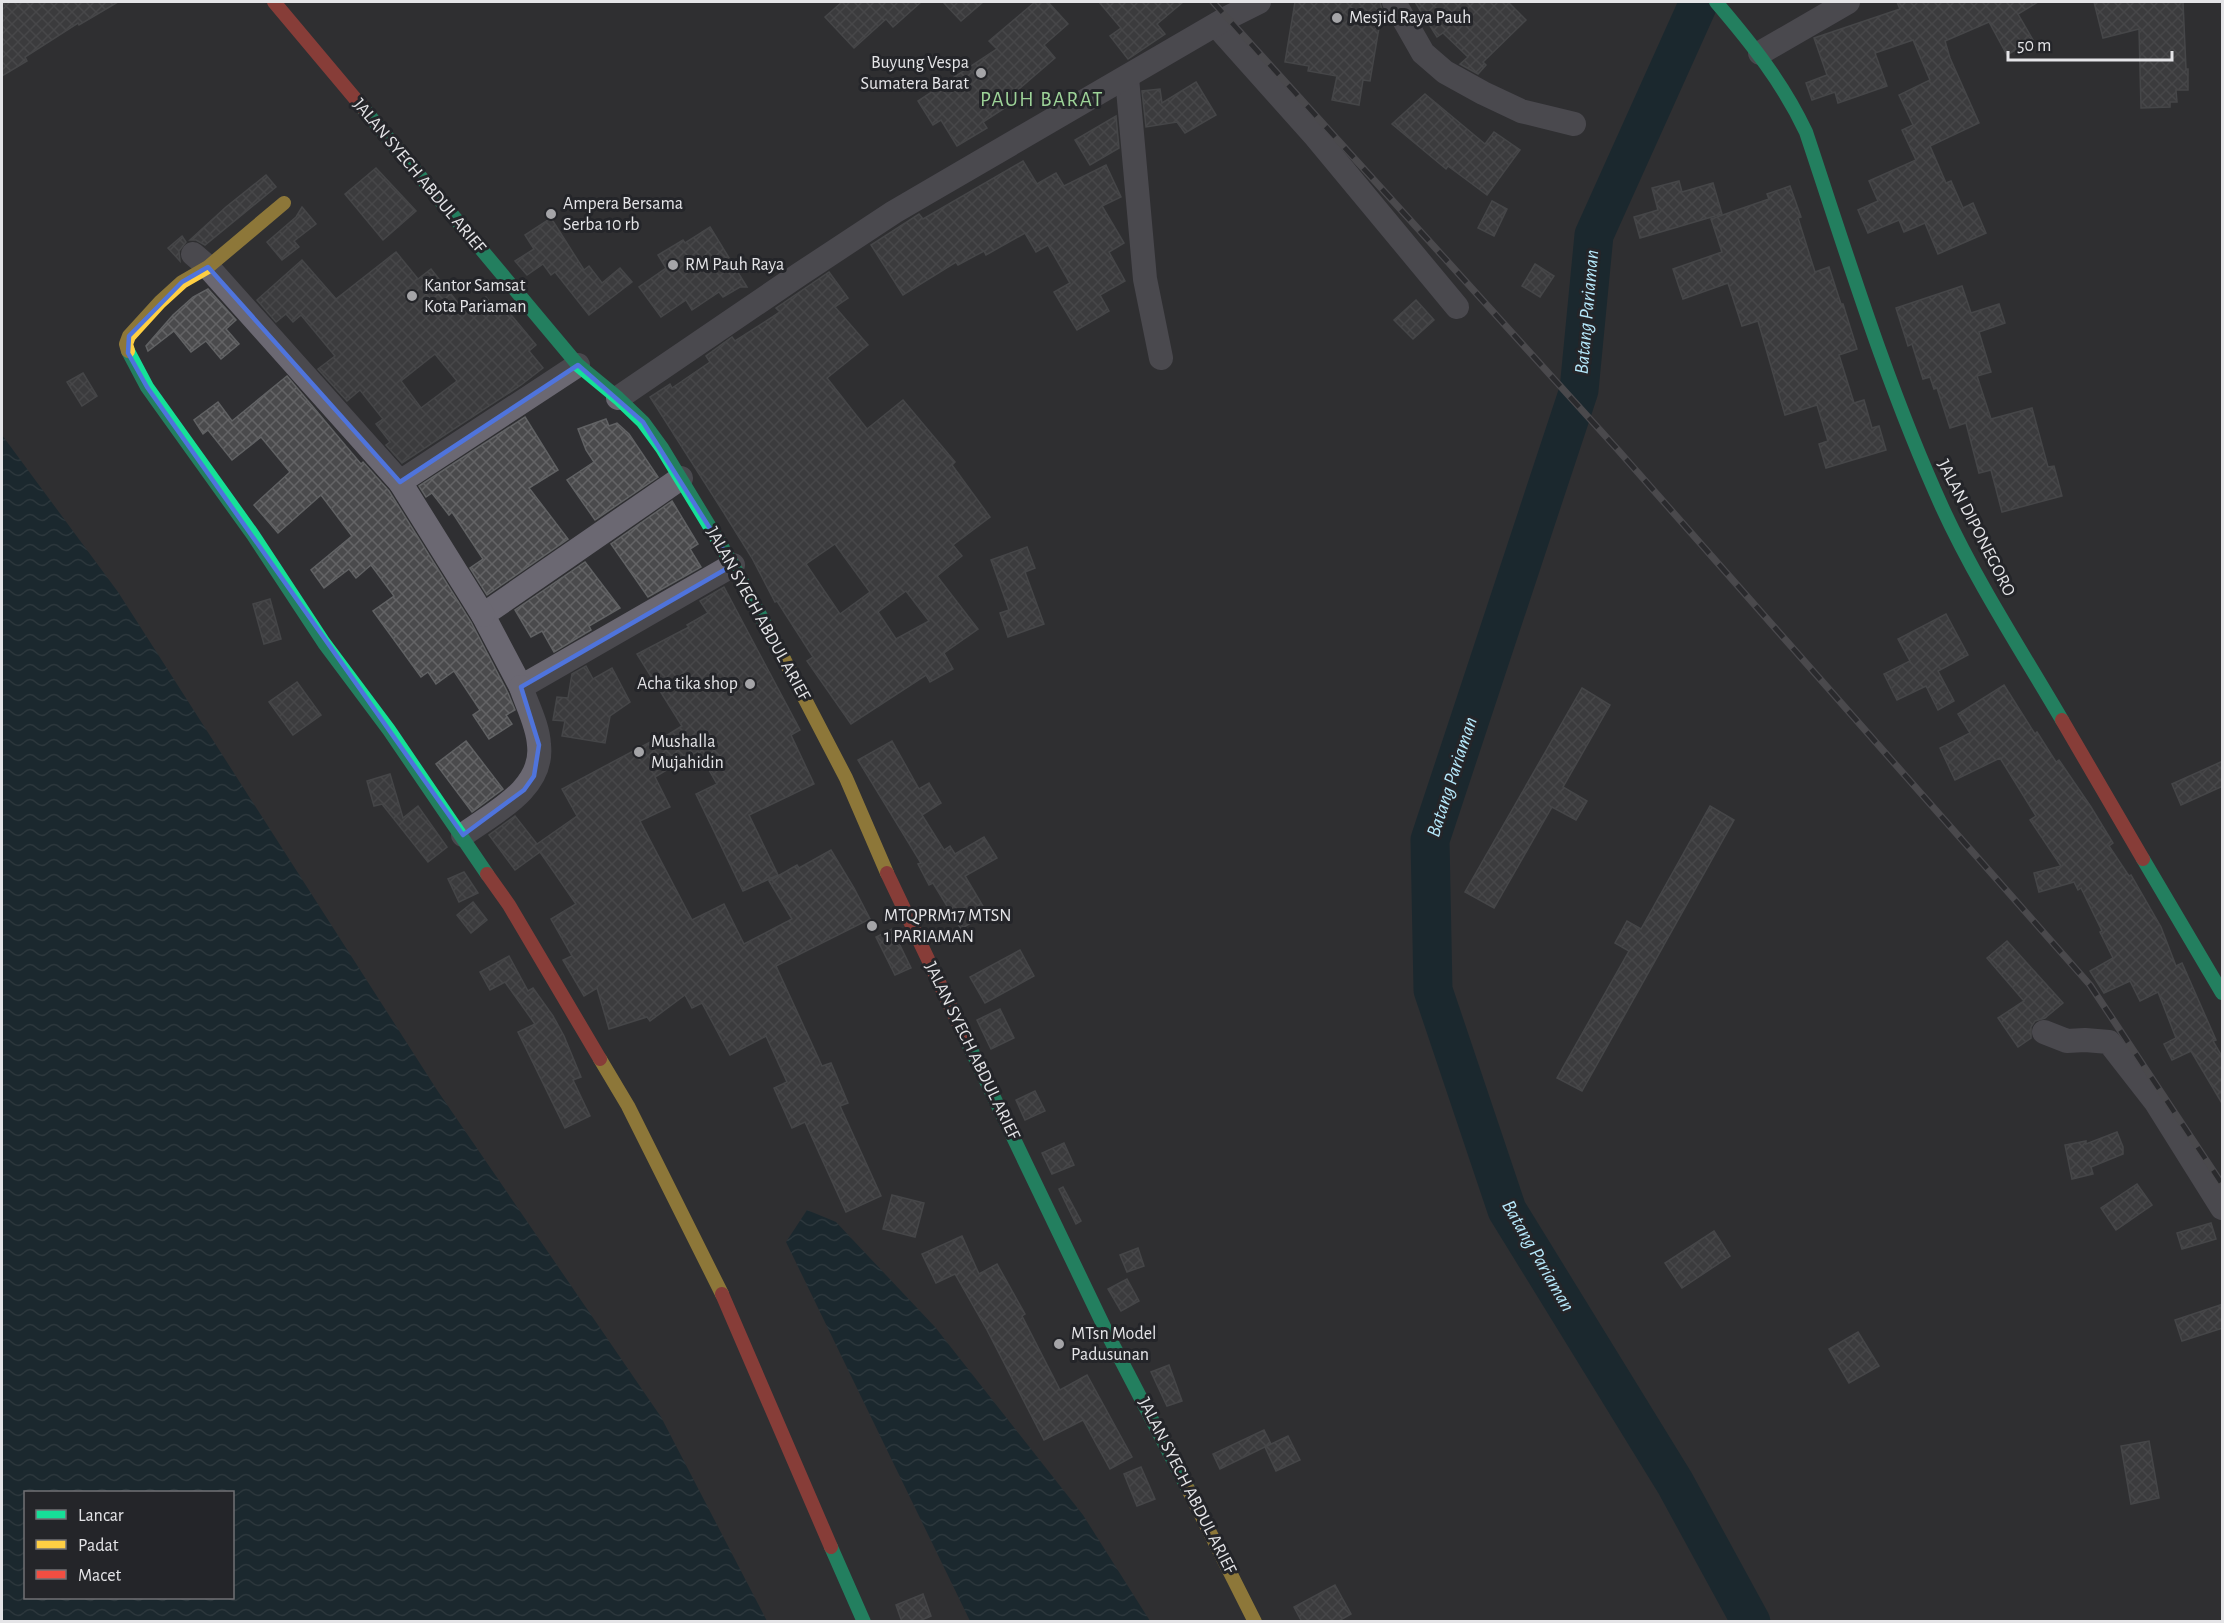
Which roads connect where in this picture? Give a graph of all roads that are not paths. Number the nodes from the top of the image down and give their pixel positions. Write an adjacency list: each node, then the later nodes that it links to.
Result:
1 (274, 2): 14 (street, JALAN SYECH ABDUL ARIEF)
2 (1259, 2): 6 (street)
3 (1394, 2): 9 (street)
4 (1716, 2): 7 (street, JALAN DIPONEGORO)
5 (1848, 2): 7 (street)
6 (1216, 25): 8 (street); 12 (street)
7 (1760, 53): 22 (street, JALAN DIPONEGORO)
8 (1127, 78): 13 (street); 15 (street)
9 (1574, 124)
10 (284, 203): 11 (street)
11 (201, 260): 17 (street); 21 (street)
12 (1456, 307)
13 (1161, 358)
14 (578, 365): 15 (street, JALAN SYECH ABDUL ARIEF); 17 (street)
15 (618, 398): 16 (street, JALAN SYECH ABDUL ARIEF)
16 (681, 478): 18 (street, JALAN SYECH ABDUL ARIEF); 19 (street)
17 (400, 482): 19 (street)
18 (733, 565): 20 (street); 26 (street, JALAN SYECH ABDUL ARIEF)
19 (483, 615): 20 (street)
20 (521, 687): 21 (street)
21 (463, 835): 25 (street)
22 (2223, 993)
23 (2044, 1032): 24 (street)
24 (2223, 1208)
25 (864, 1622)
26 (1255, 1622)

